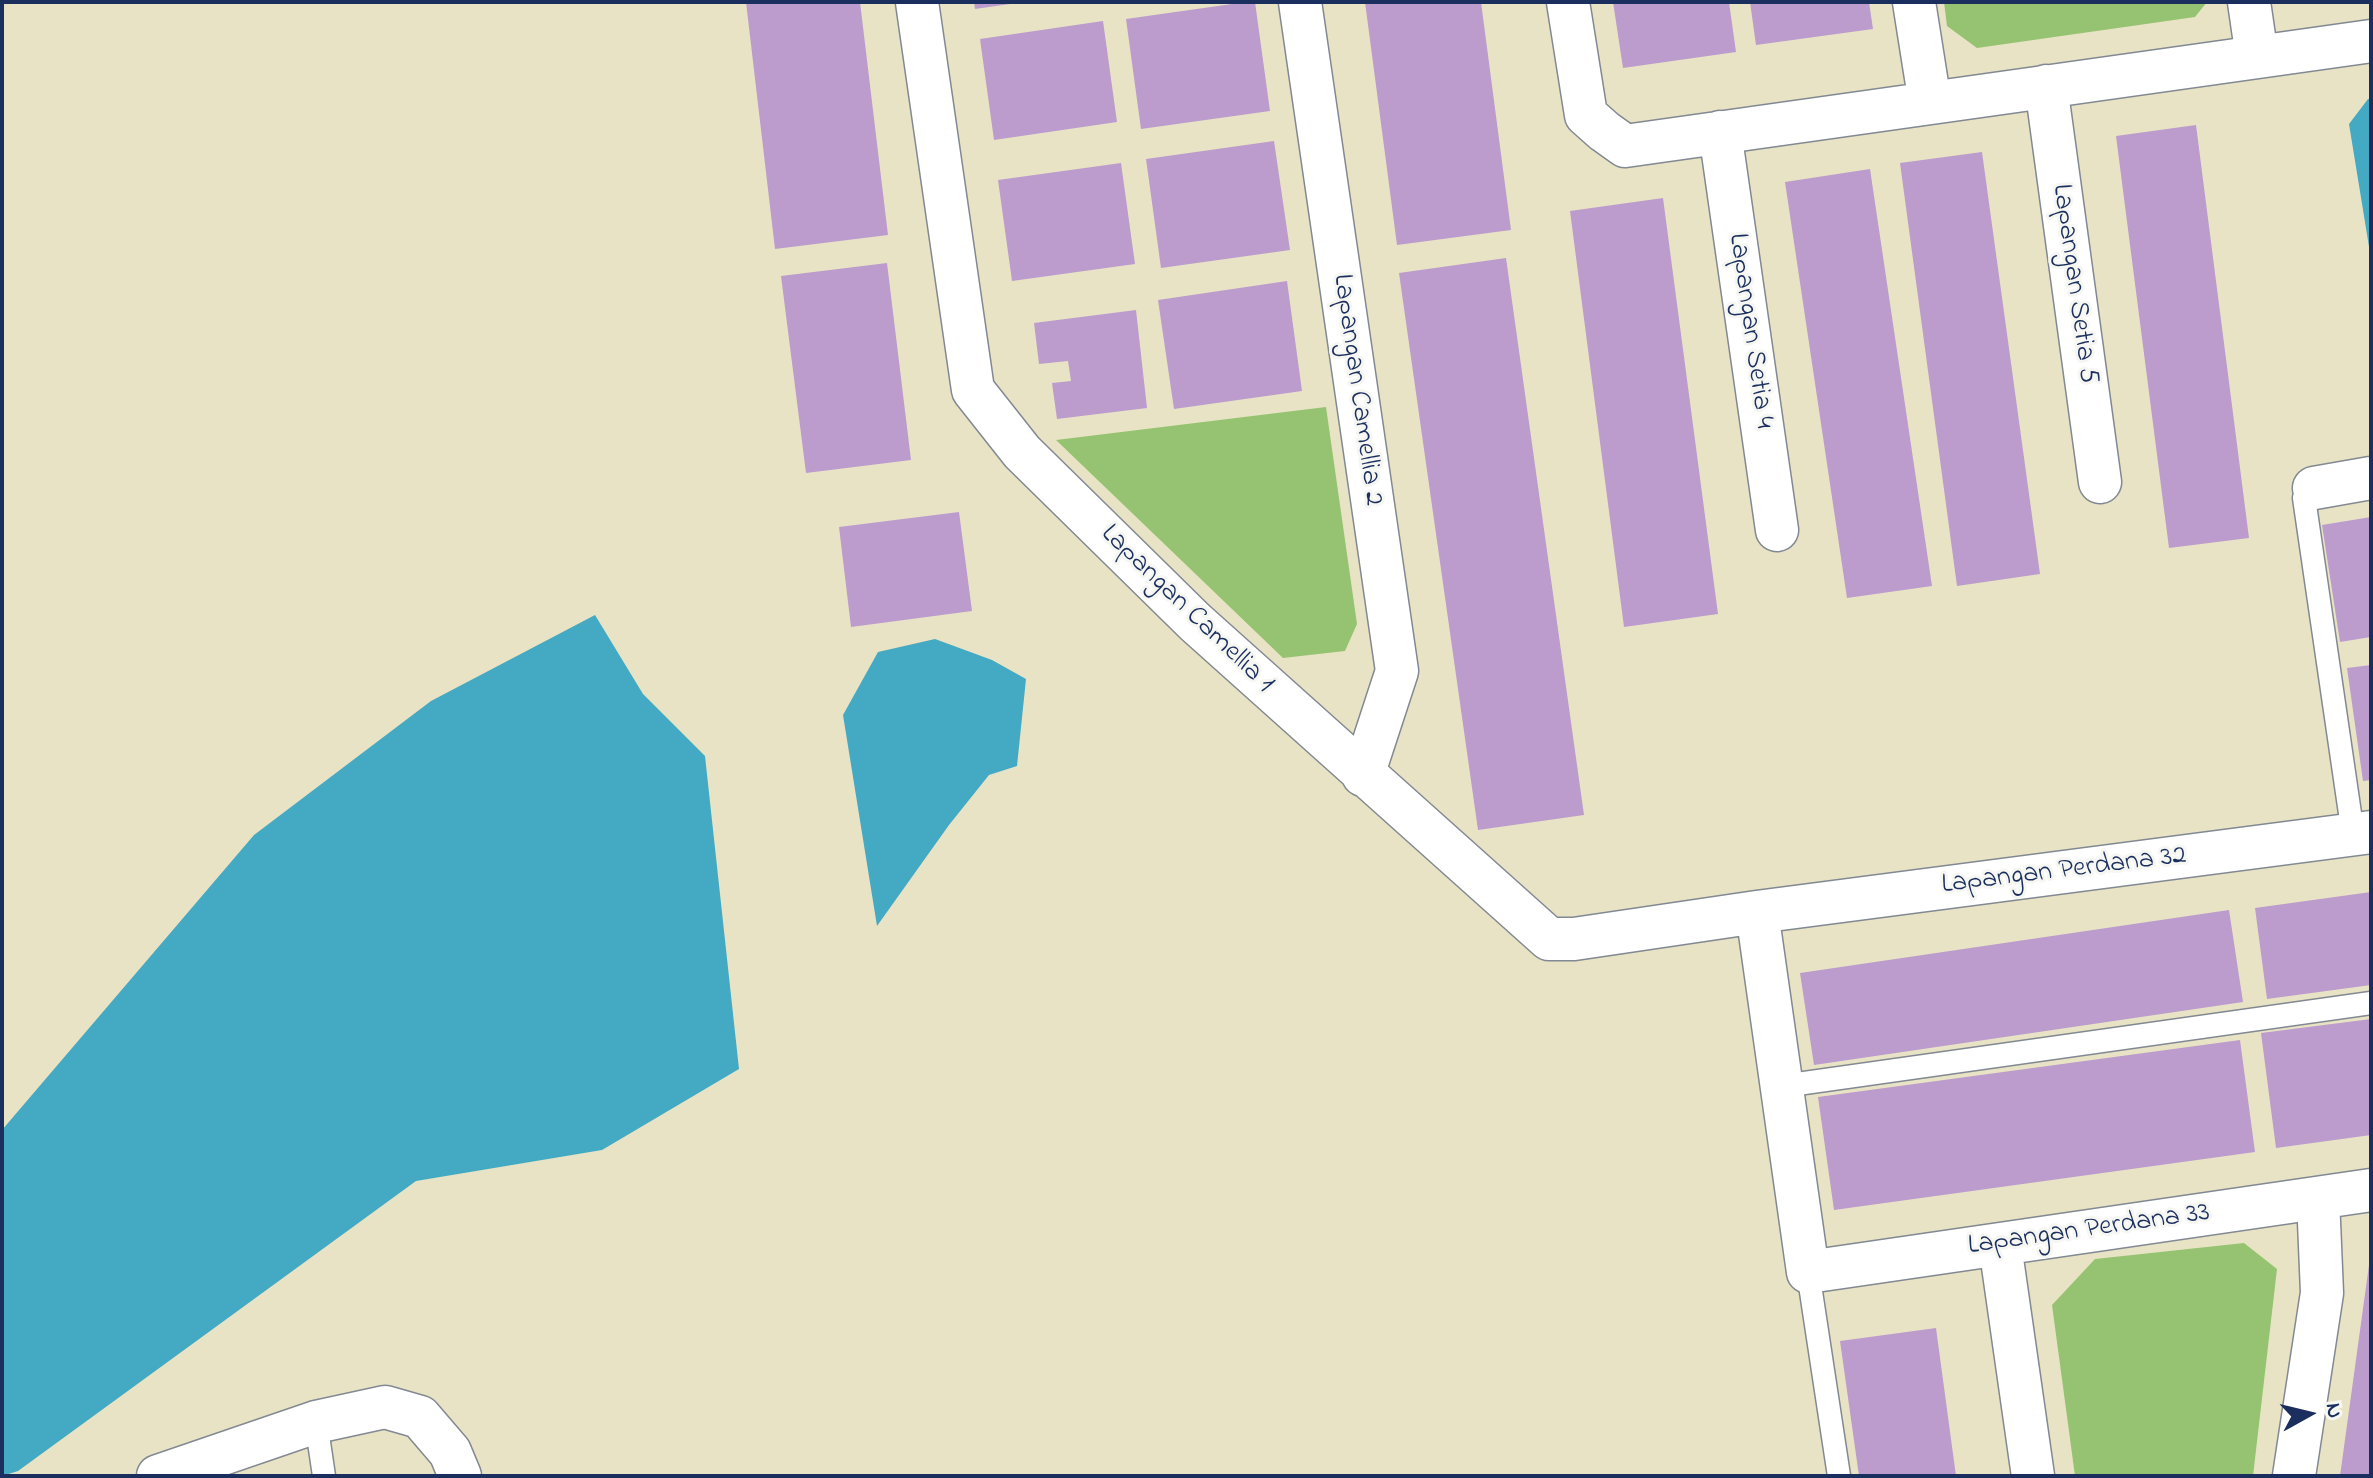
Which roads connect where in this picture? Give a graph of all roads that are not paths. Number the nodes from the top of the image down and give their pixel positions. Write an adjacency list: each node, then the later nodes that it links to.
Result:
1 (917, 2): 15 (street, Lapangan Camellia 1)
2 (1300, 2): 15 (street, Lapangan Camellia 2)
3 (1568, 2): 10 (street)
4 (1914, 2): 9 (street)
5 (2249, 2): 7 (street)
6 (2371, 41): 7 (street)
7 (2257, 57): 8 (street)
8 (2046, 86): 9 (street); 12 (street, Lapangan Setia 5)
9 (1930, 103): 10 (street)
10 (1720, 132): 14 (street, Lapangan Setia 4)
11 (2371, 478): 13 (street)
12 (2100, 482)
13 (2314, 488): 16 (lane)
14 (1777, 530)
15 (1363, 775): 17 (street, Lapangan Camellia 1)
16 (2362, 833): 17 (street, Lapangan Perdana 32)
17 (1757, 912): 19 (street)
18 (2371, 1003): 19 (lane)
19 (1783, 1086): 23 (street)
20 (2371, 1190): 21 (street, Lapangan Perdana 33)
21 (2318, 1198): 22 (street, Lapangan Perdana 33); 30 (street)
22 (2000, 1245): 23 (street, Lapangan Perdana 33); 29 (street)
23 (1808, 1272): 28 (lane)
24 (316, 1422): 25 (street); 26 (lane); 27 (street)
25 (158, 1476)
26 (324, 1476)
27 (460, 1476)
28 (1839, 1476)
29 (2033, 1476)
30 (2294, 1476)

